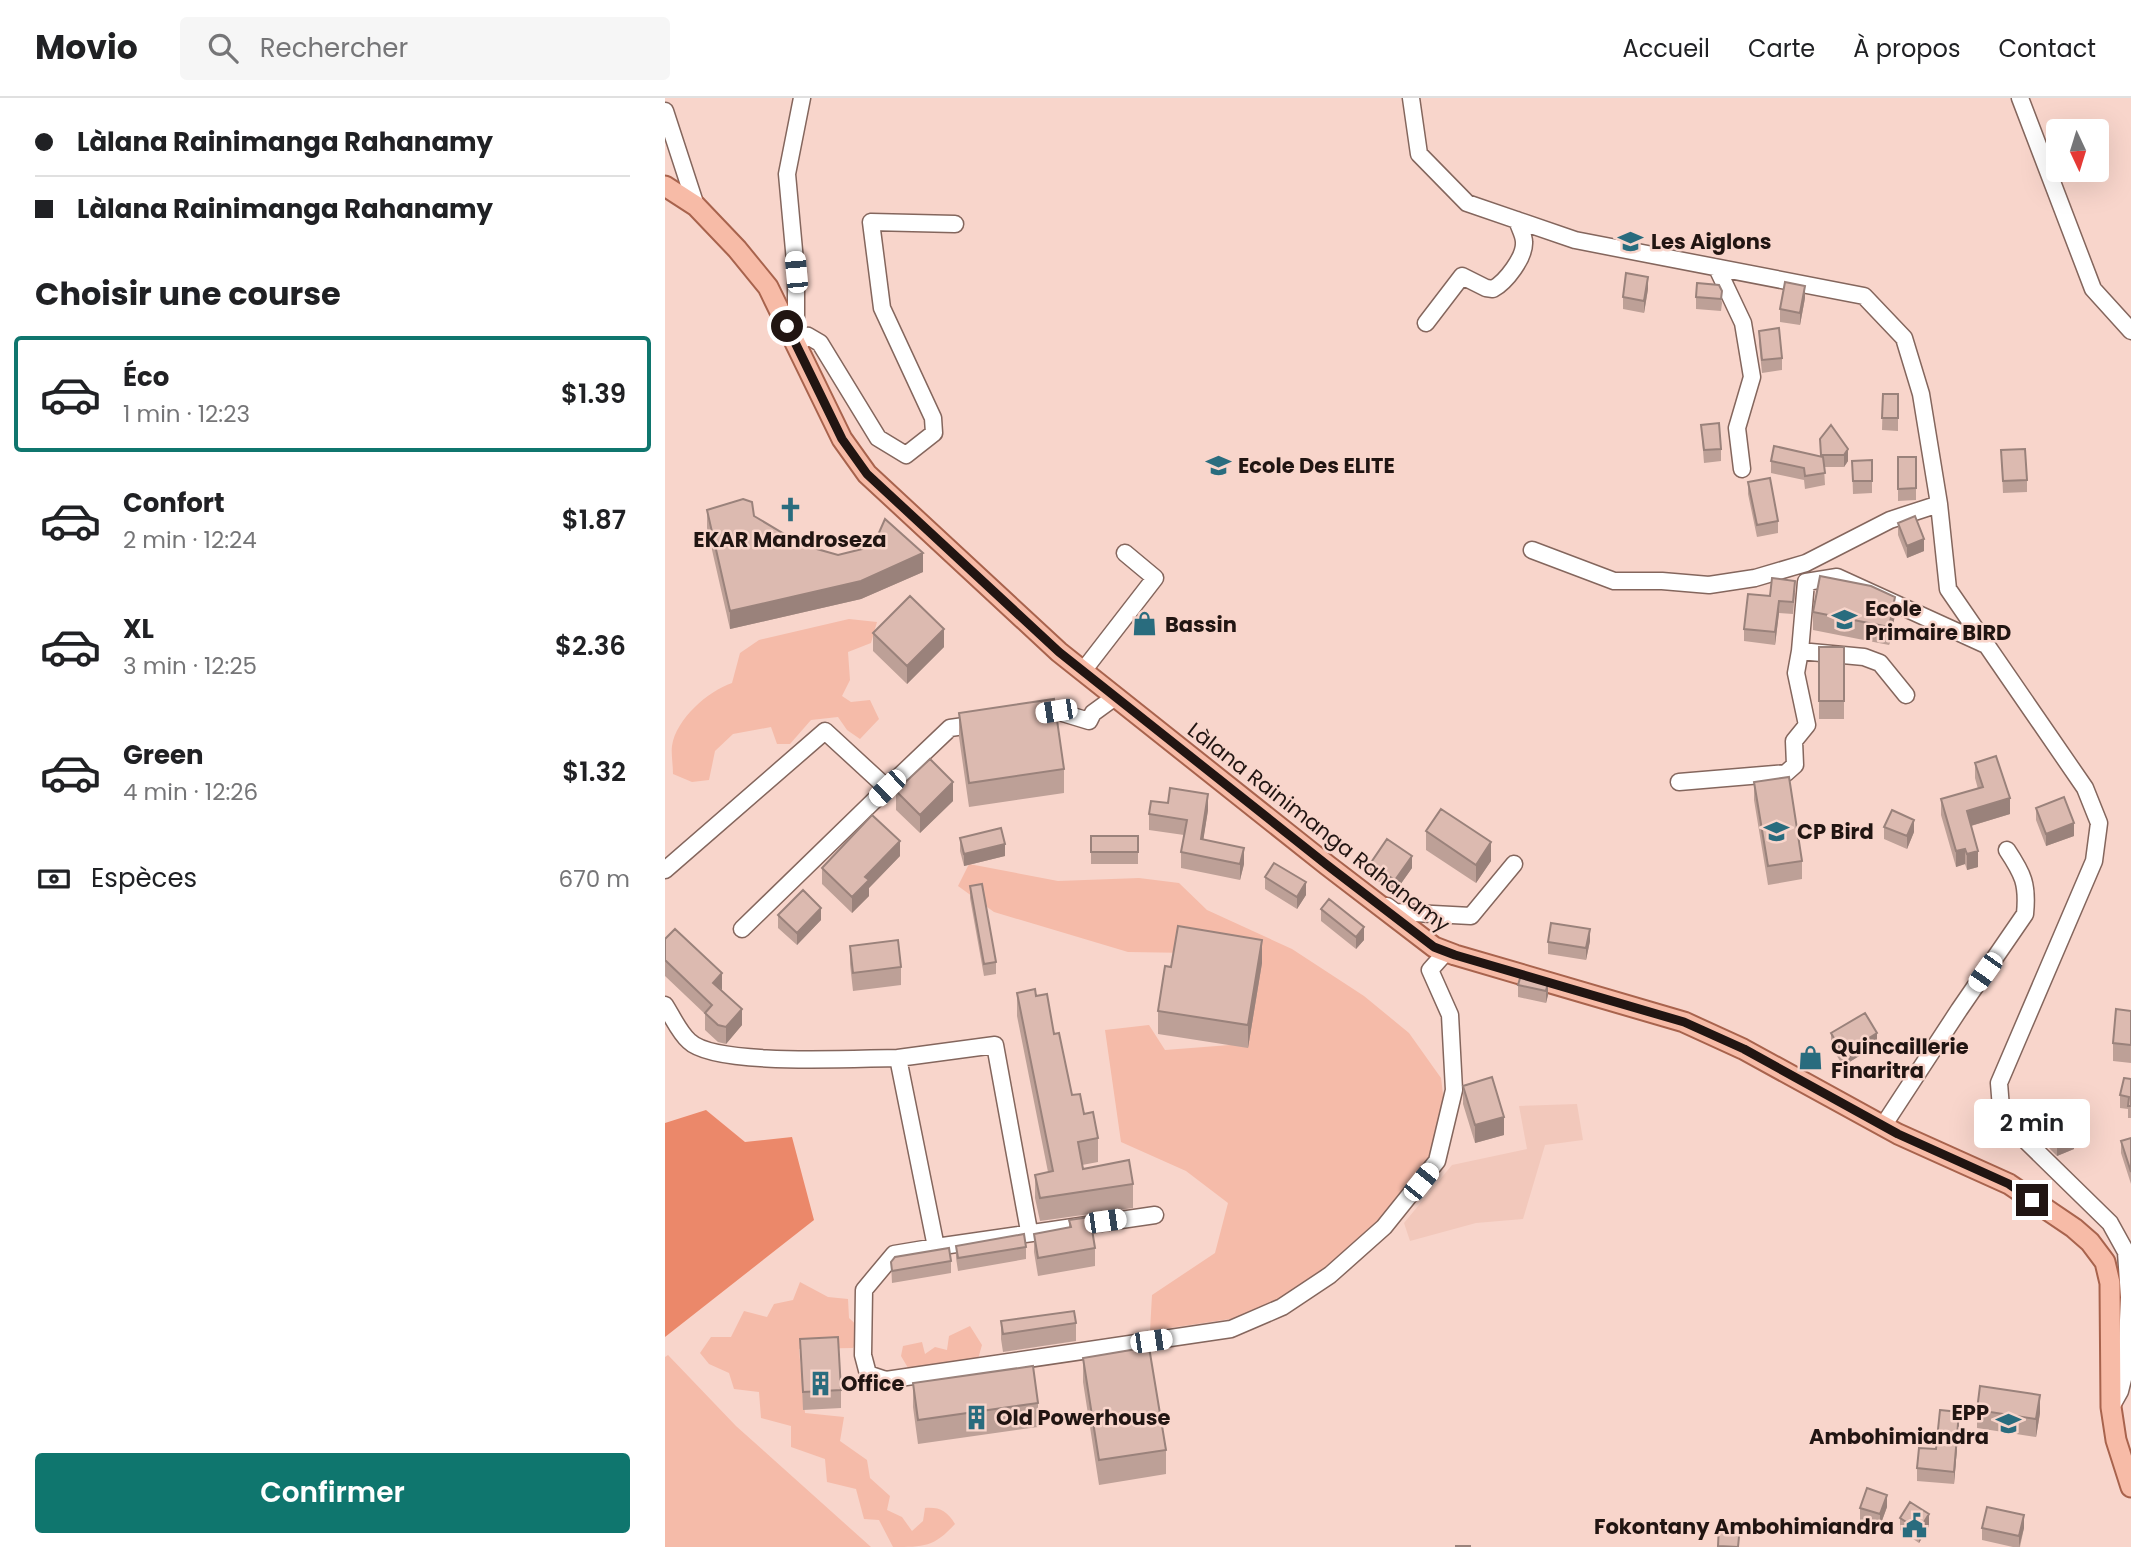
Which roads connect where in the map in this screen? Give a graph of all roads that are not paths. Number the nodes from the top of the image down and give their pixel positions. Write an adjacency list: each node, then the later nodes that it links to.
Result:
1 (802, 98): 12 (street)
2 (1411, 98): 7 (street)
3 (2020, 98): 11 (street)
4 (665, 111): 6 (street)
5 (665, 186): 6 (main road, Làlana Rainimanga Rahanamy)
6 (697, 206): 12 (main road, Làlana Rainimanga Rahanamy)
7 (1517, 220): 9 (street); 10 (street)
8 (955, 224): 12 (street)
9 (1717, 268): 13 (street); 14 (street)
10 (1426, 323)
11 (2131, 331)
12 (796, 345): 19 (main road, Làlana Rainimanga Rahanamy)
13 (1742, 469)
14 (1939, 504): 15 (street); 17 (street)
15 (1532, 550)
16 (1125, 552): 19 (street)
17 (1986, 645): 18 (street); 38 (street)
18 (1800, 651): 20 (street); 24 (street)
19 (1083, 671): 21 (main road, Làlana Rainimanga Rahanamy)
20 (1906, 695)
21 (1115, 697): 22 (street); 28 (main road, Làlana Rainimanga Rahanamy)
22 (1016, 718)
23 (990, 722): 25 (street)
24 (1679, 782)
25 (887, 788): 29 (street); 30 (street)
26 (2007, 850): 34 (street)
27 (1514, 864): 28 (street)
28 (1327, 865): 31 (main road, Làlana Rainimanga Rahanamy)
29 (665, 870)
30 (742, 929)
31 (1445, 952): 34 (main road, Làlana Rainimanga Rahanamy); 37 (street)
32 (665, 1005): 33 (street)
33 (898, 1059): 36 (street); 37 (street)
34 (1883, 1126): 38 (main road, Làlana Rainimanga Rahanamy)
35 (1155, 1215): 36 (street)
36 (1029, 1231): 37 (street)
37 (936, 1247)
38 (2111, 1407): 39 (main road, Làlana Rainimanga Rahanamy)
39 (2131, 1487)

